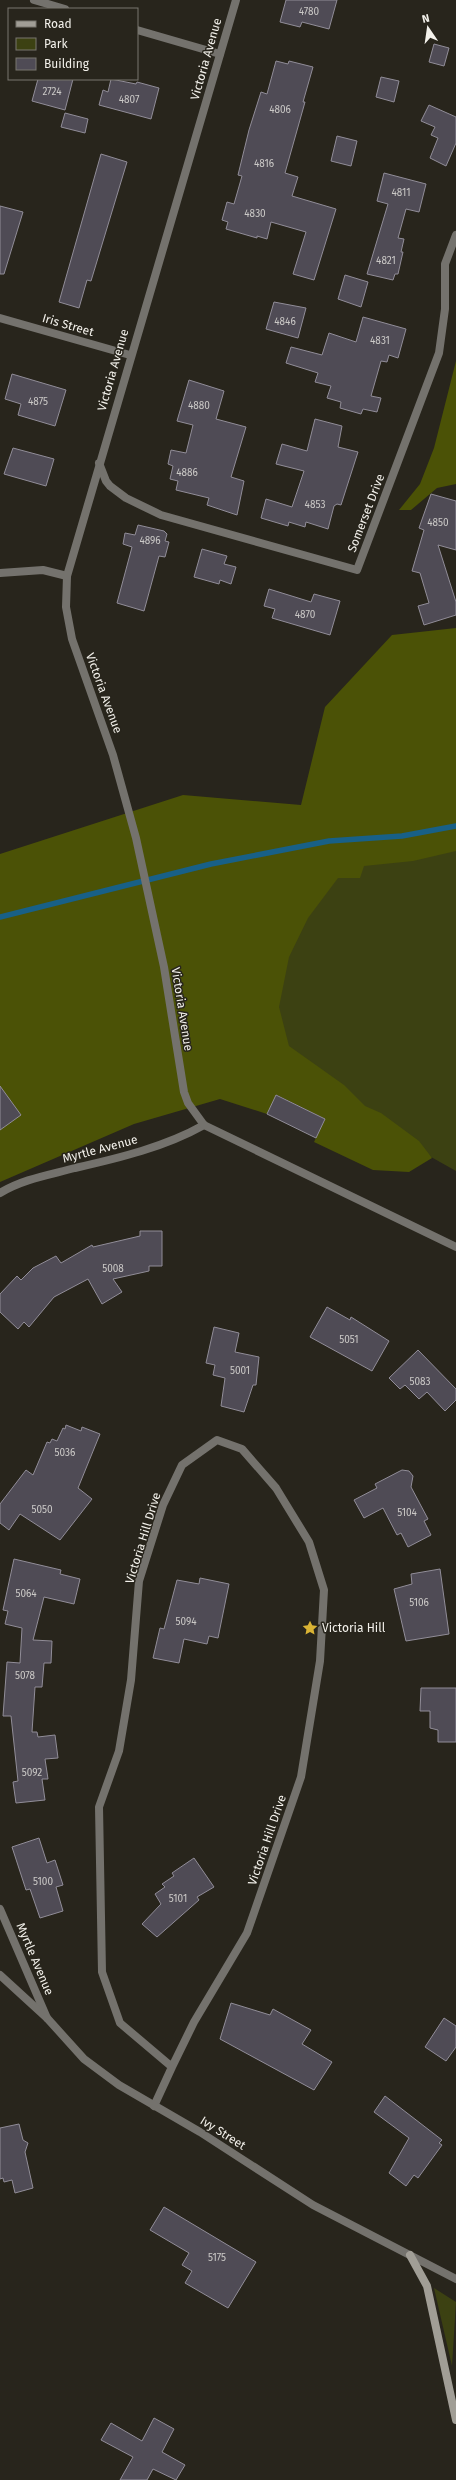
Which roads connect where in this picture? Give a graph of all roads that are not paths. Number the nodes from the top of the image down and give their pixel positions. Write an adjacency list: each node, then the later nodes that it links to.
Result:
1 (34, 0): 3 (street)
2 (236, 0): 5 (street, Victoria Avenue)
3 (62, 8)
4 (138, 30): 5 (street)
5 (220, 54): 8 (street, Victoria Avenue)
6 (456, 235): 9 (street, Somerset Drive)
7 (0, 318): 8 (street, Iris Street)
8 (130, 355): 9 (street, Victoria Avenue)
9 (99, 463): 11 (street, Victoria Avenue)
10 (0, 574): 11 (street)
11 (67, 576): 12 (street, Victoria Avenue)
12 (204, 1125): 13 (street, Myrtle Avenue); 14 (street, Victoria Avenue)
13 (0, 1193)
14 (456, 1247)
15 (0, 1909): 17 (street, Myrtle Avenue)
16 (0, 1975): 17 (street, Ivy Street)
17 (47, 2018): 19 (street, Ivy Street)
18 (172, 2067): 18 (street, Victoria Hill Drive); 19 (street, Victoria Hill Drive)
19 (154, 2106): 20 (street, Ivy Street)
20 (410, 2255): 21 (street, Ivy Street); 22 (main road)
21 (456, 2279)
22 (456, 2420)

